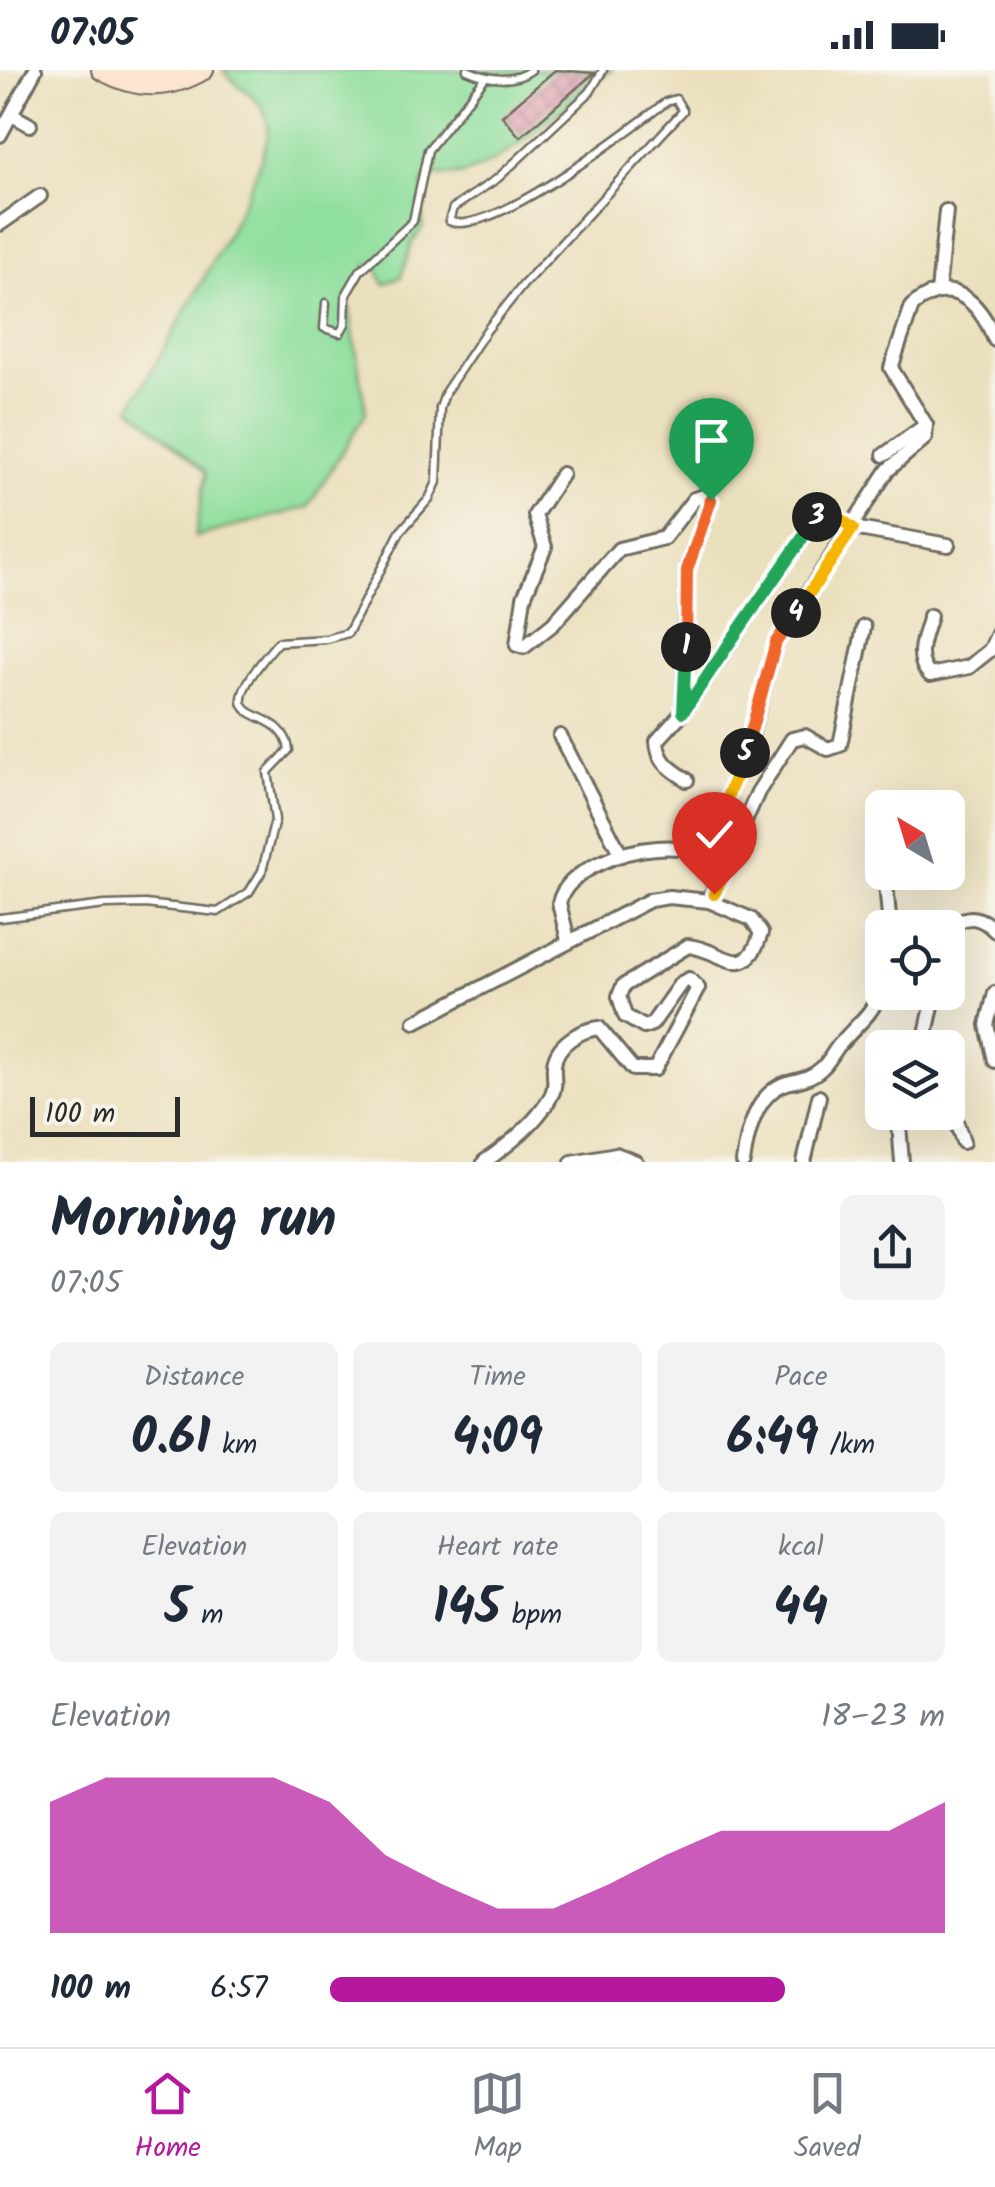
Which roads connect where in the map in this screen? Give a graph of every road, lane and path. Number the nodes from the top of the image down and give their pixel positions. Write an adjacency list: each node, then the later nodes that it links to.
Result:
1 (35, 70): 9 (street)
2 (176, 70): 7 (main road)
3 (204, 70): 7 (main road)
4 (467, 70): 8 (lane)
5 (531, 70): 8 (lane)
6 (603, 70): 34 (lane)
7 (115, 72)
8 (485, 78): 16 (lane)
9 (12, 115): 10 (street); 11 (street)
10 (30, 125)
11 (0, 135)
12 (40, 196): 14 (street)
13 (946, 211): 15 (street)
14 (0, 224)
15 (938, 292): 17 (street); 18 (street)
16 (326, 302)
17 (995, 340)
18 (926, 425): 19 (street); 21 (street)
19 (884, 455)
20 (562, 474): 27 (street)
21 (853, 528): 22 (street); 27 (street); 30 (street)
22 (948, 545)
23 (930, 616): 26 (street)
24 (864, 627): 31 (street)
25 (995, 632): 26 (lane)
26 (991, 649)
27 (683, 712): 29 (street)
28 (560, 736): 32 (street)
29 (688, 780)
30 (710, 840): 31 (street); 32 (street)
31 (733, 854): 33 (street)
32 (621, 855): 37 (street)
33 (709, 901): 37 (street); 47 (street)
34 (0, 918)
35 (965, 920): 36 (street)
36 (995, 931)
37 (568, 940): 40 (street)
38 (995, 993): 41 (street)
39 (874, 1010): 50 (street)
40 (415, 1022)
41 (995, 1062)
42 (820, 1097): 51 (street)
43 (899, 1130): 52 (street)
44 (959, 1130): 45 (street)
45 (963, 1142)
46 (615, 1158): 48 (street); 49 (street)
47 (484, 1162)
48 (572, 1162)
49 (636, 1162)
50 (743, 1162)
51 (804, 1162)
52 (902, 1162)

